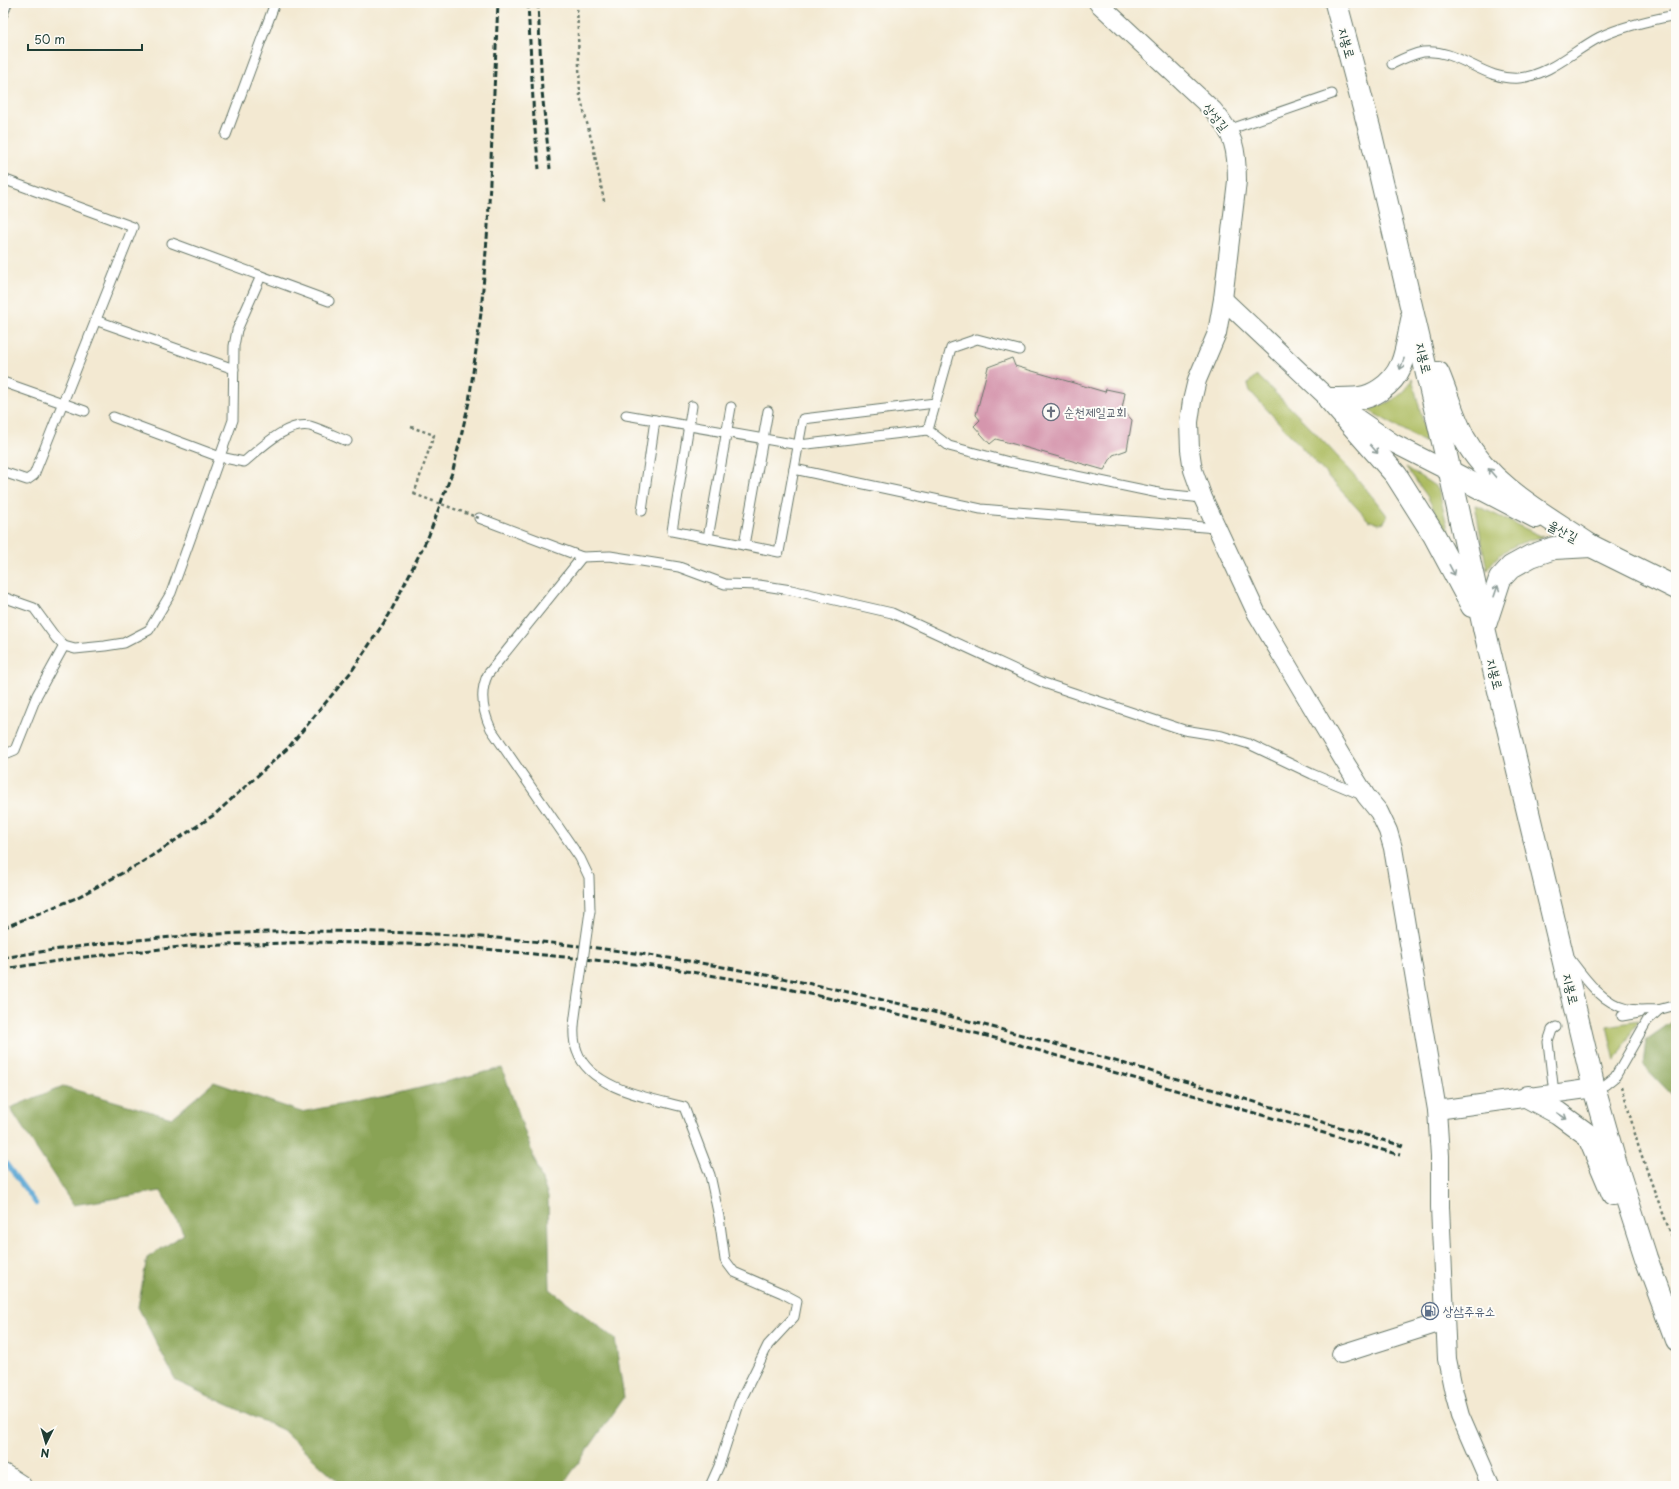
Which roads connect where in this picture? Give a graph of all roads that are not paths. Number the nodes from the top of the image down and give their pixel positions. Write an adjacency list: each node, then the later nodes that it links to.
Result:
1 (7, 3): 5 (lane)
2 (275, 3): 10 (lane)
3 (1098, 3): 9 (street, 상성길)
4 (1336, 3): 16 (main road, 지봉로)
5 (3, 14)
6 (1676, 15): 7 (lane)
7 (1392, 64)
8 (1332, 94): 9 (lane)
9 (1228, 130): 14 (street, 상성길)
10 (226, 135)
11 (3, 179): 17 (lane)
12 (172, 243): 13 (lane)
13 (261, 276): 15 (lane); 19 (lane)
14 (1223, 299): 21 (street); 41 (street, 상성길)
15 (329, 301)
16 (1413, 312): 21 (main road, one-way to 21); 40 (main road, 지봉로); 47 (main road, one-way to 16)
17 (96, 320): 19 (lane); 22 (lane)
18 (1018, 350): 23 (lane)
19 (234, 369): 37 (lane)
20 (3, 382): 22 (lane)
21 (1330, 399): 40 (street); 51 (main road, one-way to 51)
22 (63, 403): 26 (lane); 39 (lane)
23 (935, 403): 32 (lane); 36 (lane)
24 (692, 406): 31 (lane)
25 (731, 407): 33 (lane)
26 (86, 411)
27 (768, 411): 34 (lane)
28 (626, 415): 30 (lane)
29 (113, 417): 37 (lane)
30 (655, 420): 31 (lane); 42 (lane)
31 (688, 426): 33 (lane); 45 (lane)
32 (928, 430): 36 (lane); 41 (lane)
33 (727, 432): 34 (lane); 45 (lane)
34 (763, 439): 36 (lane); 46 (lane)
35 (347, 441): 37 (lane)
36 (799, 445): 38 (lane)
37 (220, 457): 52 (lane)
38 (794, 469): 44 (lane); 46 (lane)
39 (3, 472)
40 (1450, 472): 47 (main road, 율산길); 51 (main road, 지봉로)
41 (1203, 498): 44 (street, 상성길)
42 (642, 511)
43 (479, 518): 48 (lane)
44 (1216, 528): 54 (street, 상성길)
45 (708, 538): 46 (lane)
46 (744, 545)
47 (1591, 546): 49 (main road, 율산길); 51 (main road, one-way to 47)
48 (582, 557): 54 (lane); 68 (lane, bridge)
49 (1676, 588)
50 (3, 597): 52 (lane)
51 (1484, 628): 55 (main road, 지봉로)
52 (64, 646): 53 (lane)
53 (3, 755)
54 (1366, 796): 63 (street, 상성길)
55 (1561, 948): 57 (lane); 60 (main road, 지봉로)
56 (1676, 1005): 57 (lane)
57 (1660, 1010): 58 (lane); 60 (lane)
58 (1622, 1016)
59 (1556, 1027): 61 (lane)
60 (1594, 1088): 61 (street); 64 (main road, 지봉로)
61 (1554, 1093): 62 (street)
62 (1528, 1097): 63 (street); 64 (main road, one-way to 64)
63 (1436, 1110): 65 (street, 상성길)
64 (1640, 1241): 66 (main road, 지봉로)
65 (1445, 1321): 67 (street); 69 (street, 상성길)
66 (1676, 1339)
67 (1341, 1354)
68 (710, 1486)
69 (1491, 1486)

